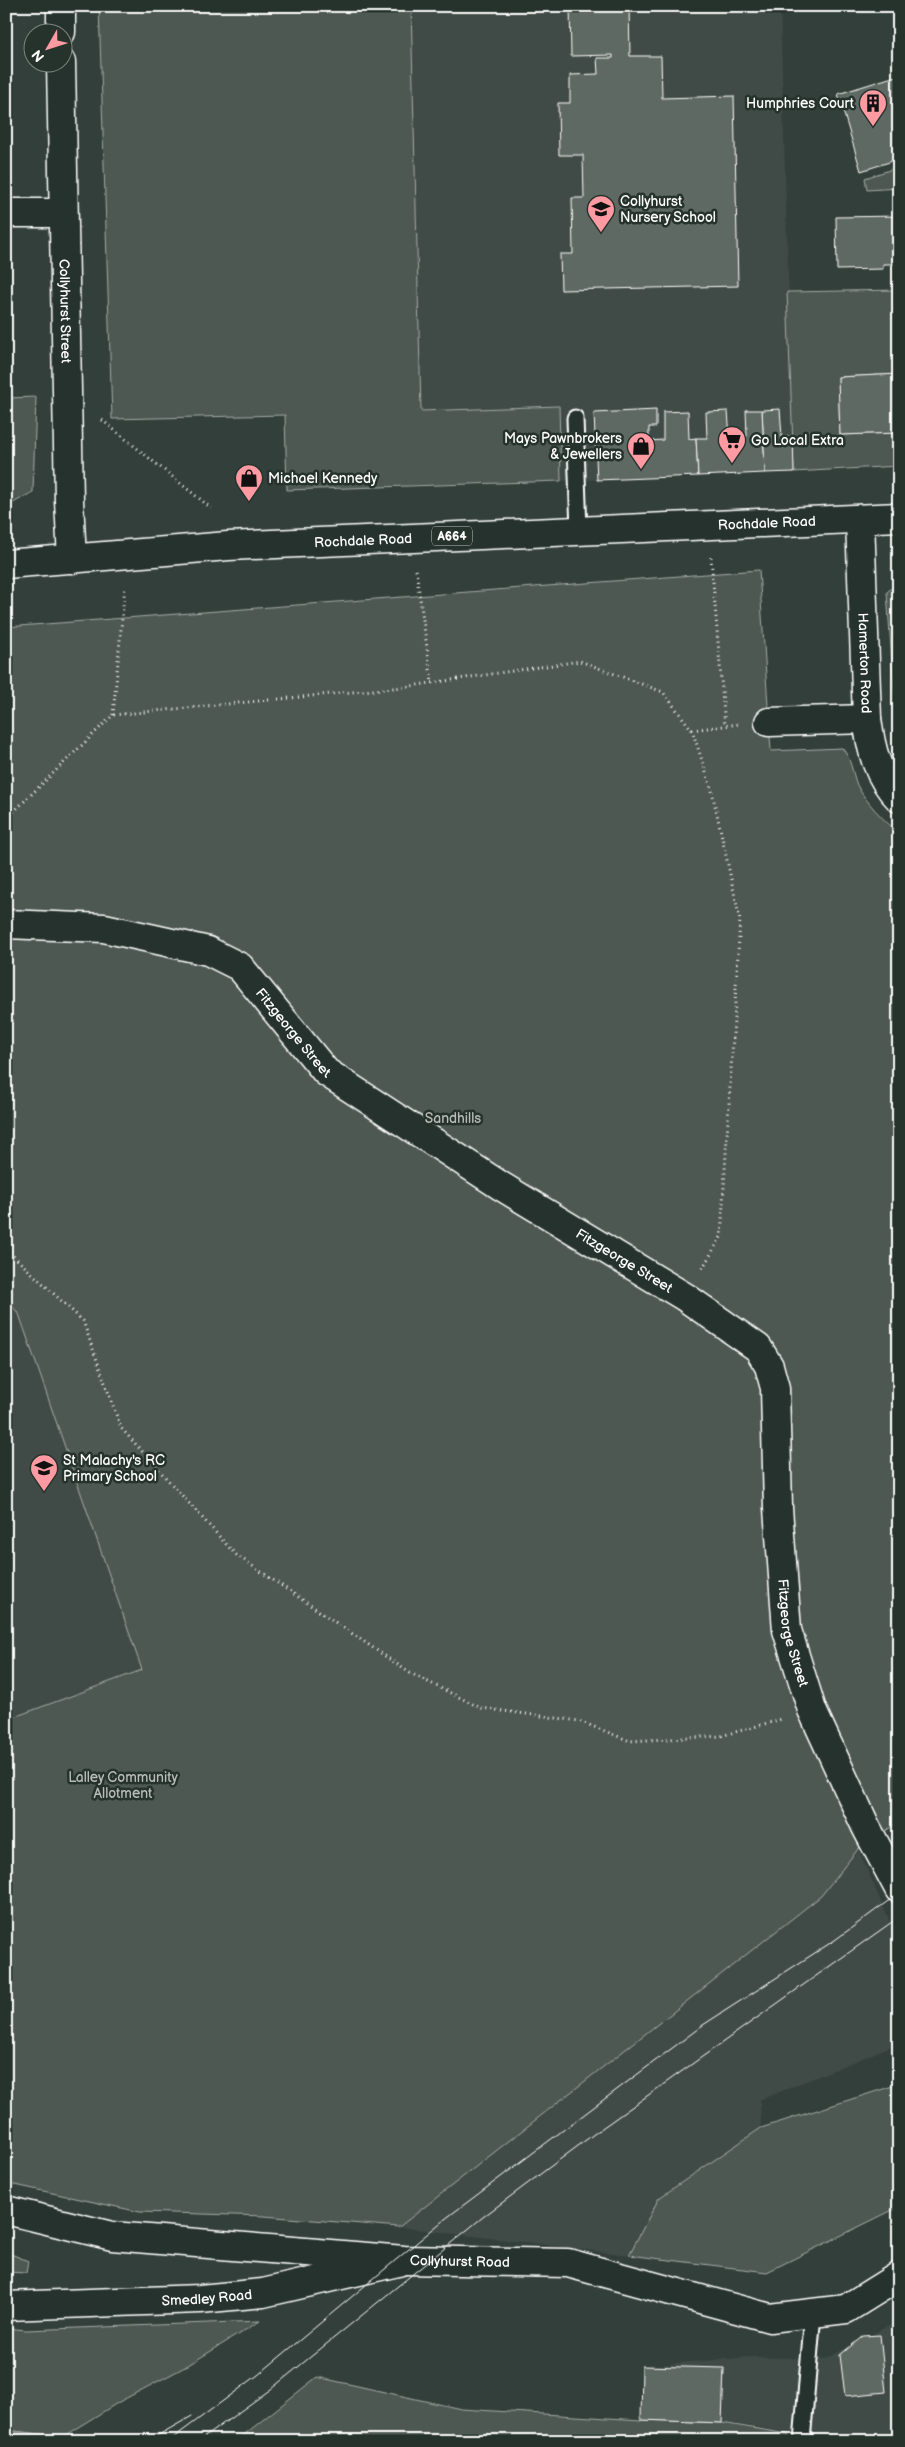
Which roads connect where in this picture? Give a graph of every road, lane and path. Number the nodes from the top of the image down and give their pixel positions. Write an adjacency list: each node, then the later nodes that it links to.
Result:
1 (61, 6): 2 (main road)
2 (61, 22)
3 (62, 72): 5 (main road, Collyhurst Street)
4 (6, 213): 5 (main road)
5 (63, 213): 15 (main road, Collyhurst Street)
6 (575, 418): 12 (lane)
7 (102, 420): 8 (path)
8 (211, 508)
9 (899, 517): 10 (main road, Rochdale Road / A664)
10 (860, 519): 11 (main road, Rochdale Road / A664); 19 (main road, Hamerton Road)
11 (708, 524): 12 (main road, Rochdale Road / A664); 21 (path)
12 (579, 531): 13 (main road, Rochdale Road / A664)
13 (414, 537): 14 (main road, Rochdale Road / A664); 17 (path)
14 (126, 554): 15 (main road, Rochdale Road / A664); 18 (path)
15 (72, 559): 16 (main road, Rochdale Road / A664)
16 (6, 564)
17 (432, 683): 18 (path); 22 (path)
18 (113, 715): 24 (path)
19 (867, 719): 20 (main road); 23 (main road, Hamerton Road)
20 (769, 722): 21 (path)
21 (725, 726): 22 (path)
22 (692, 730): 26 (path)
23 (899, 798)
24 (6, 819)
25 (6, 924): 28 (main road, Fitzgeorge Street)
26 (721, 1237)
27 (6, 1249): 28 (path)
28 (812, 1710): 29 (main road, Fitzgeorge Street)
29 (899, 1890)
30 (6, 2210): 31 (main road, Collyhurst Road)
31 (404, 2260): 33 (main road, Smedley Road); 34 (main road, Collyhurst Road)
32 (899, 2276): 34 (main road, Collyhurst Road)
33 (6, 2306)
34 (813, 2313): 35 (lane)
35 (802, 2441)

